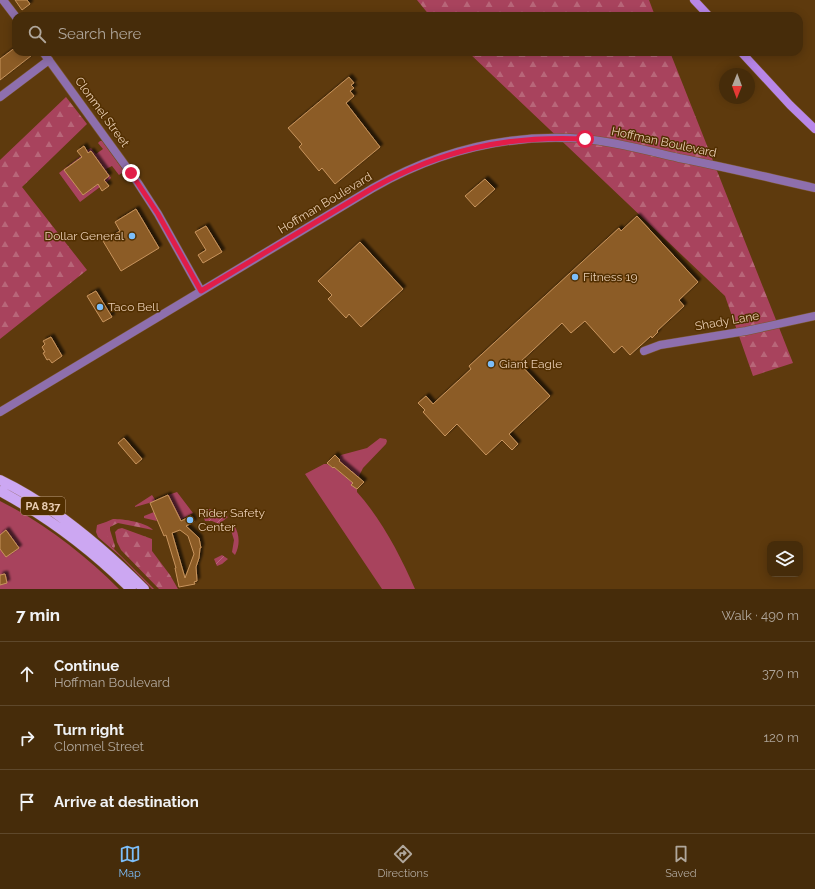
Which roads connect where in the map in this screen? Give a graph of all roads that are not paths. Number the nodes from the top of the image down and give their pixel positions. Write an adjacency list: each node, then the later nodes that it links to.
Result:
1 (3, 0): 3 (street)
2 (694, 0): 4 (street)
3 (12, 12)
4 (705, 12)
5 (46, 56): 7 (street, Clonmel Street)
6 (745, 56): 9 (street)
7 (49, 60): 8 (street); 11 (street, Clonmel Street)
8 (0, 97)
9 (815, 129)
10 (815, 188): 11 (street, Hoffman Boulevard)
11 (201, 291): 14 (street, Hoffman Boulevard)
12 (815, 316): 13 (street, Shady Lane)
13 (644, 351)
14 (0, 412)
15 (0, 480): 18 (main road, PA 837)
16 (0, 491): 17 (main road, PA 837)
17 (130, 589)
18 (144, 589)

